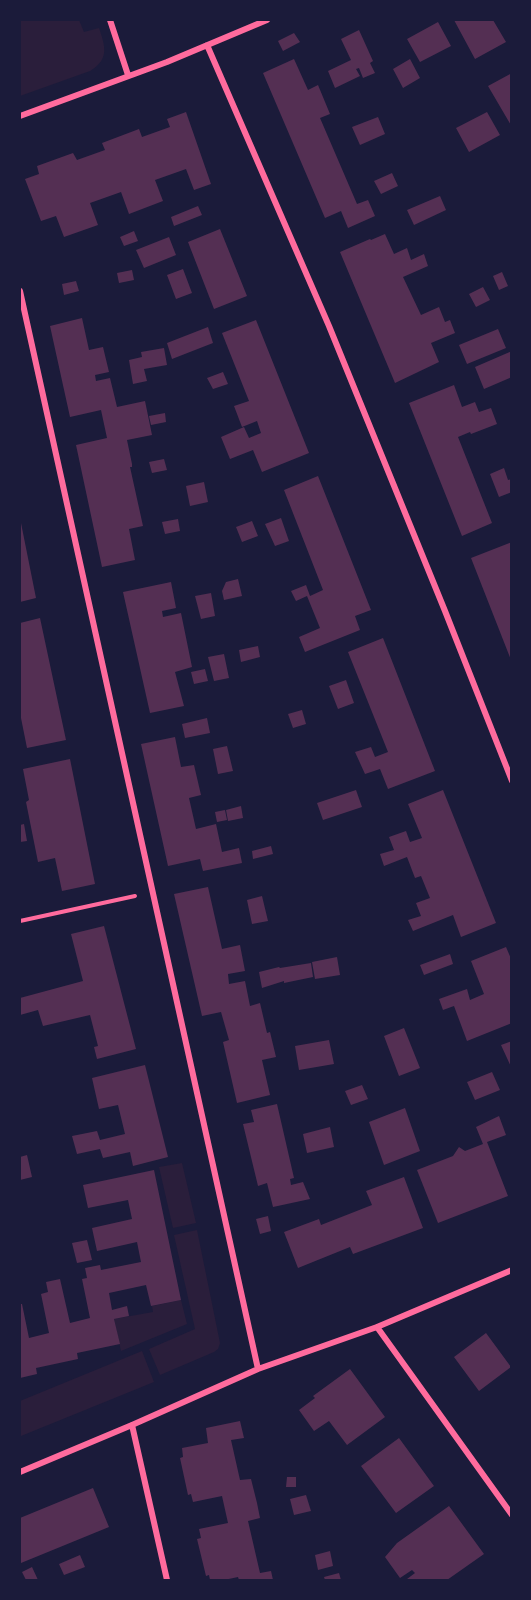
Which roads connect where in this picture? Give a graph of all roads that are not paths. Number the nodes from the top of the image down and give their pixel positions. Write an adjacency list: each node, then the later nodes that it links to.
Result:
1 (110, 20): 4 (street)
2 (267, 20): 3 (street)
3 (207, 45): 4 (street); 7 (street)
4 (128, 75): 5 (street)
5 (20, 116)
6 (20, 291): 10 (street)
7 (512, 781)
8 (512, 1270): 9 (street)
9 (377, 1327): 10 (street); 13 (street)
10 (258, 1369): 11 (street)
11 (132, 1425): 12 (street); 14 (street)
12 (20, 1472)
13 (512, 1515)
14 (167, 1581)

